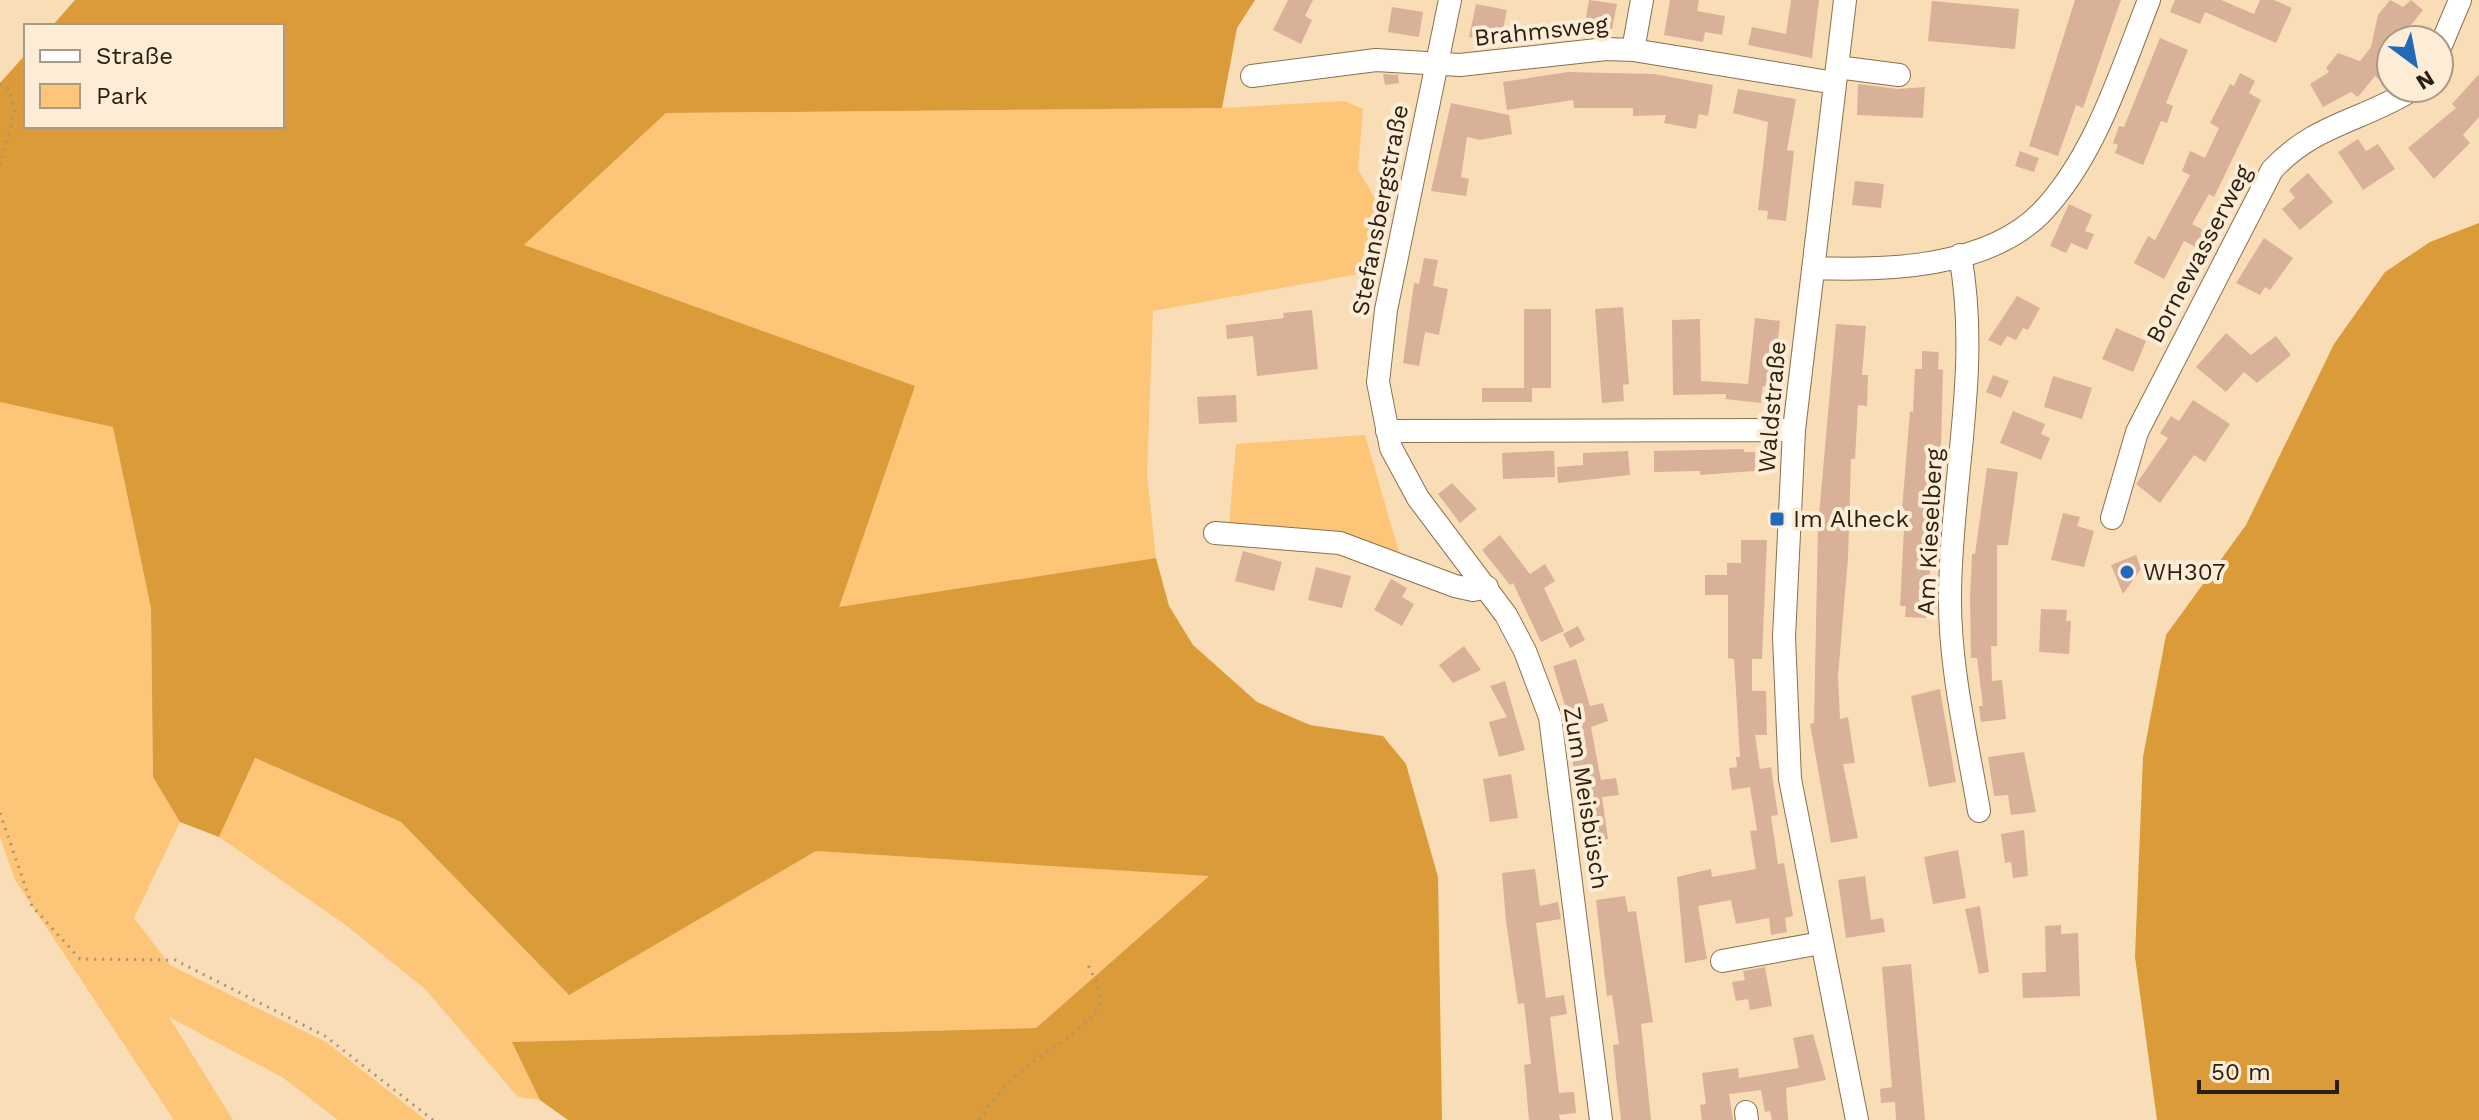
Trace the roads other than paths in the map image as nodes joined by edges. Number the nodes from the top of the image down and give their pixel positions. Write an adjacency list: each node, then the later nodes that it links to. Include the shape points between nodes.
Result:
1 (1450, 0): 8 (street, Stefansbergstraße)
2 (1642, 0): 7 (street)
3 (1845, 0): 9 (street, Waldstraße)
4 (2149, 0): 13 (street, via 2118,79 2068,177 2021,230)
5 (2460, 0): 6 (street)
6 (2450, 24)
7 (1633, 50): 8 (street, Brahmsweg); 9 (street, Brahmsweg)
8 (1437, 64): 11 (street, Brahmsweg, via 1376,60); 16 (street, Stefansbergstraße, via 1379,356)
9 (1836, 75): 10 (street); 14 (street, Waldstraße)
10 (1899, 75)
11 (1252, 76)
12 (2386, 104): 17 (street, Bornewasserweg, via 2310,136 2272,170 2137,432)
13 (1960, 255): 14 (street, via 1904,265); 20 (street, Am Kieselberg, via 1968,360 1950,610)
14 (1813, 268): 15 (street, Waldstraße)
15 (1794, 430): 16 (street); 21 (street, Waldstraße, via 1785,723 1790,779)
16 (1387, 431): 19 (street, Zum Meisbüsch, via 1418,498)
17 (2112, 518)
18 (1215, 533): 19 (street, via 1340,543 1455,586)
19 (1487, 587): 23 (street, Zum Meisbüsch, via 1525,651 1550,717)
20 (1979, 811)
21 (1821, 943): 22 (street); 24 (street, Waldstraße)
22 (1722, 958)
23 (1601, 1120)
24 (1857, 1120)

